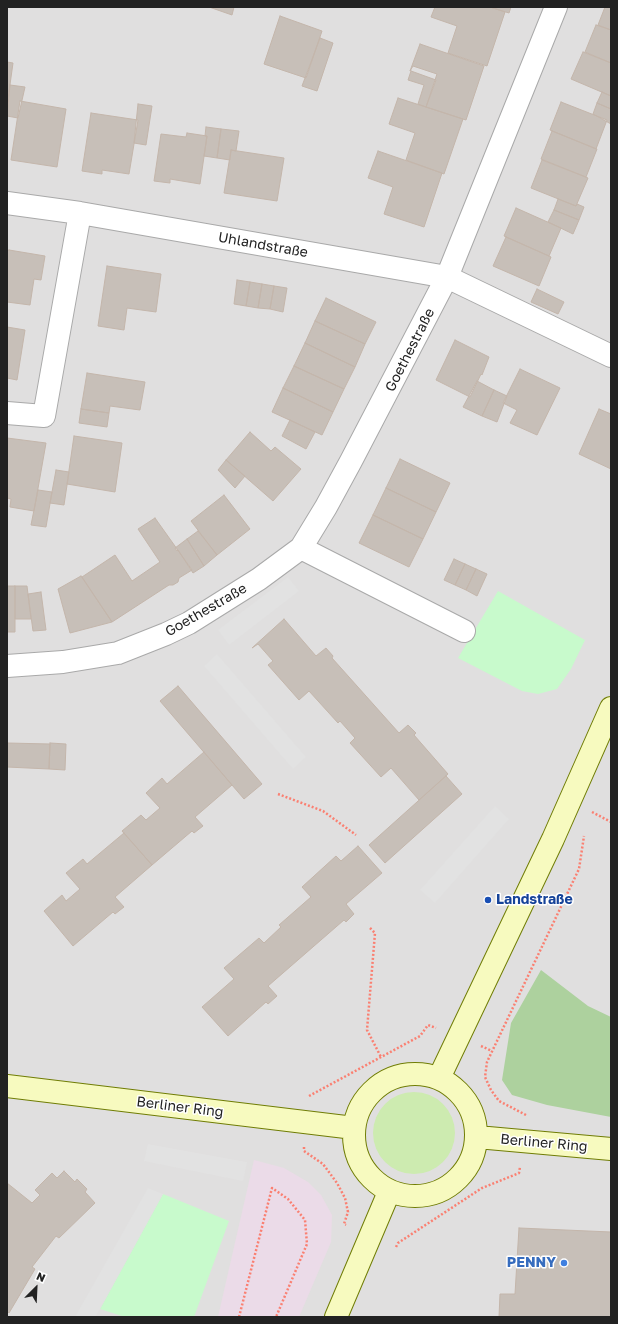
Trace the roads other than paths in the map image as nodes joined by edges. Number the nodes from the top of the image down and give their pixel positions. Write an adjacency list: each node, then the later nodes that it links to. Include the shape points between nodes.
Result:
1 (556, 7): 4 (street, Goethestraße)
2 (7, 203): 3 (street, Uhlandstraße)
3 (80, 213): 4 (street, Uhlandstraße); 6 (street, via 44,416)
4 (447, 276): 5 (street); 7 (street, Goethestraße, via 351,461)
5 (611, 356)
6 (7, 413)
7 (301, 548): 8 (street); 9 (street, Goethestraße, via 259,579 189,623 166,634 118,653 63,662)
8 (464, 631)
9 (7, 666)
10 (611, 708): 11 (main road, via 553,839)
11 (439, 1078): 13 (main road, via 420,1074 401,1075 384,1082 369,1094 359,1110); 14 (main road, via 455,1088 467,1102 475,1119)
12 (7, 1086): 13 (main road, Berliner Ring)
13 (354, 1128): 16 (main road, via 354,1148 361,1166 373,1181)
14 (477, 1137): 15 (main road, Berliner Ring); 16 (main road, via 473,1157 463,1175 448,1188 429,1196 409,1197)
15 (611, 1149)
16 (389, 1192): 17 (main road)
17 (336, 1317)

